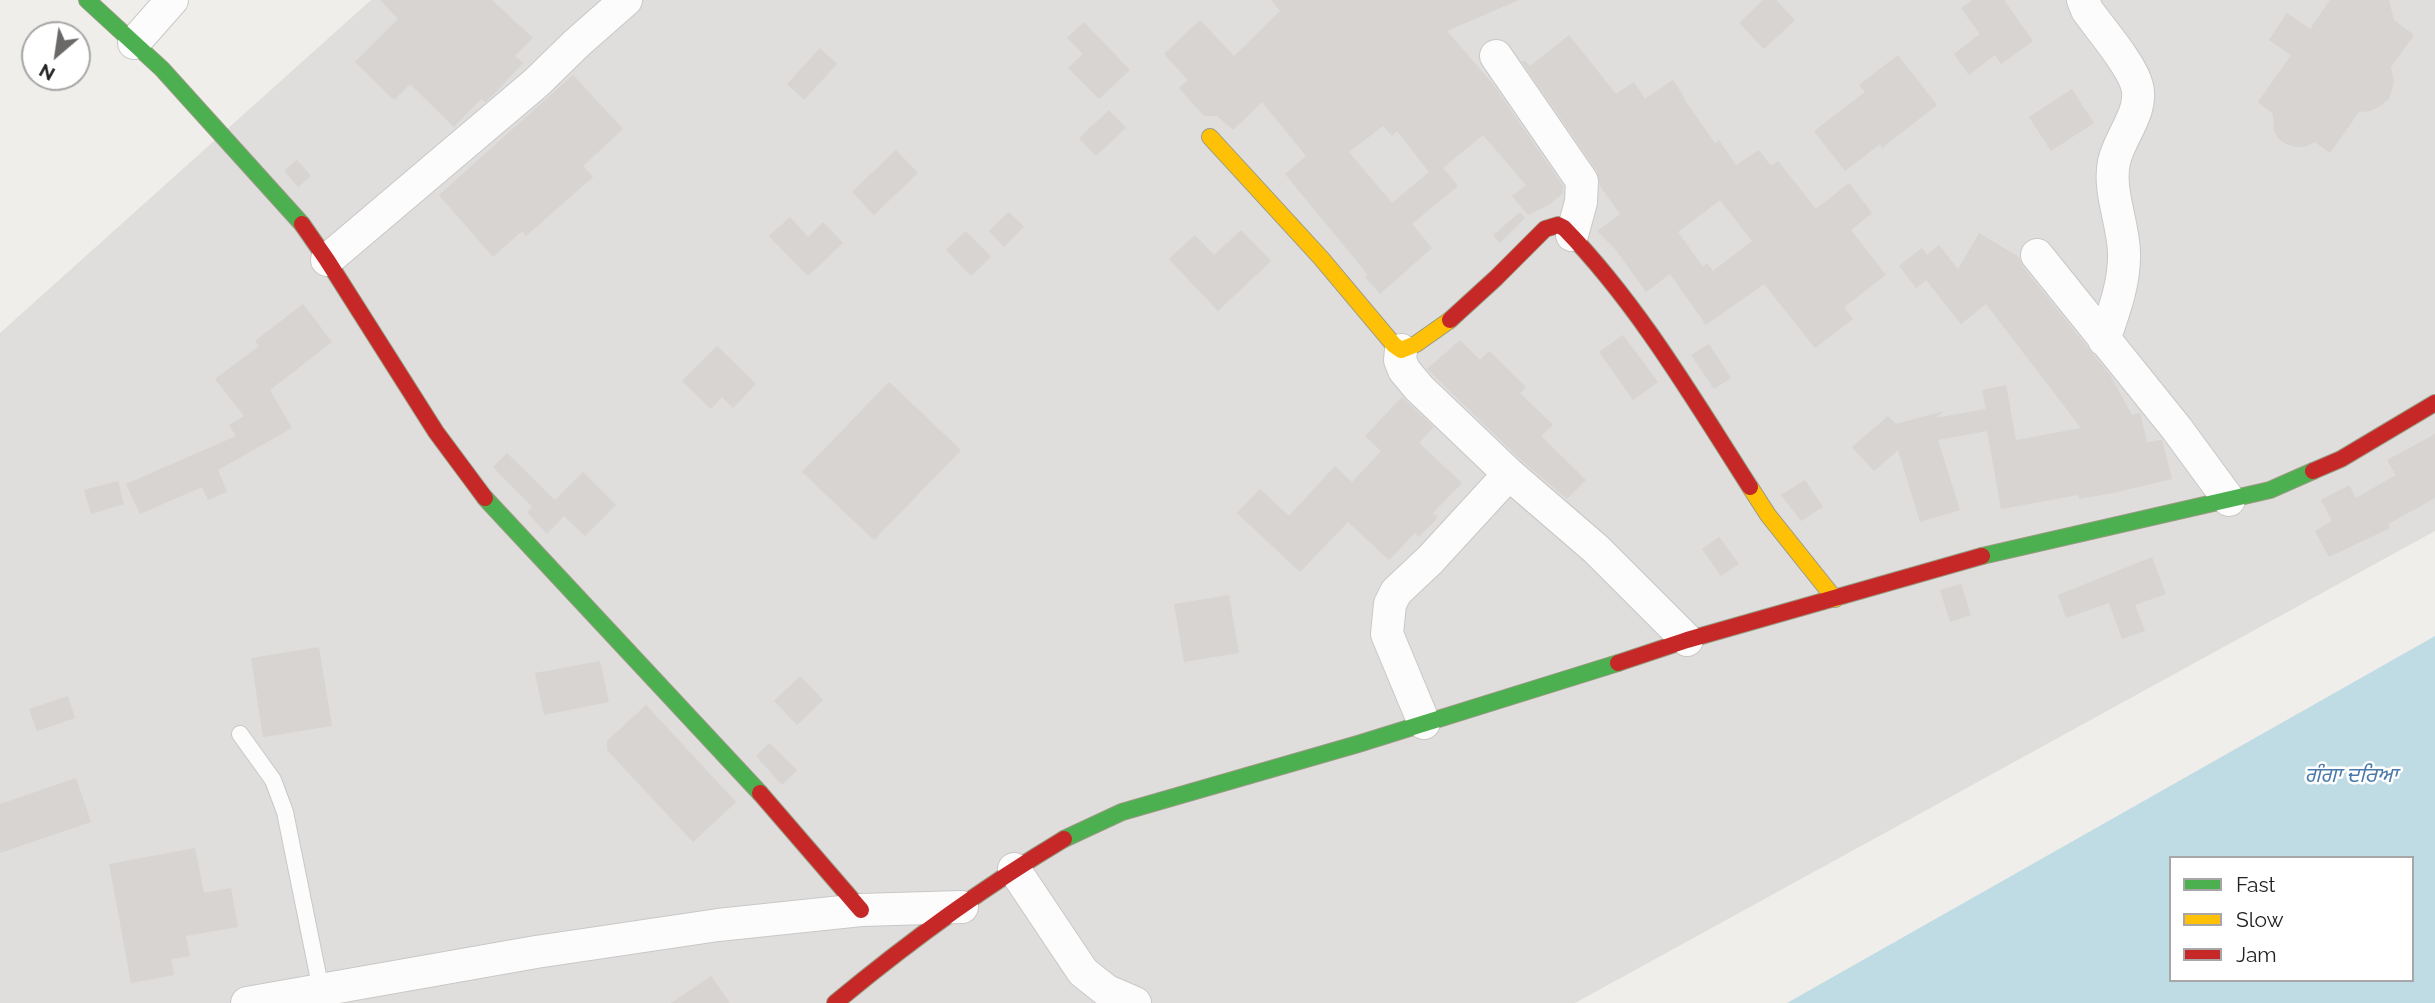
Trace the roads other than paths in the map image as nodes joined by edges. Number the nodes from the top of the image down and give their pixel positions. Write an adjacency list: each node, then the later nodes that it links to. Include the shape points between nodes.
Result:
1 (87, 0): 5 (street)
2 (172, 0): 5 (street)
3 (626, 0): 10 (street, via 536,83)
4 (2083, 0): 11 (street, via 2138,88 2135,111 2113,163 2124,251 2122,281)
5 (134, 43): 10 (street, via 245,160)
6 (1496, 56): 8 (street, via 1582,181)
7 (1210, 136): 12 (street)
8 (1572, 235): 12 (street, via 1558,225 1545,229 1458,312 1423,341); 16 (street, via 1598,263 1677,372 1768,515)
9 (2038, 255): 11 (street)
10 (327, 260): 22 (street, via 436,432 491,506 762,795)
11 (2104, 340): 15 (street)
12 (1401, 350): 14 (street, via 1400,360 1419,388)
13 (2435, 403): 15 (street, via 2341,459 2270,491)
14 (1509, 474): 17 (street, via 1596,550); 18 (street, via 1396,592 1390,604 1387,634)
15 (2229, 500): 16 (street, via 1949,564)
16 (1835, 598): 17 (street)
17 (1687, 640): 18 (street)
18 (1424, 723): 20 (street, via 1122,812 1076,832)
19 (240, 734): 23 (lane, via 273,780 285,812)
20 (1014, 869): 21 (street); 26 (street, via 1083,972 1107,991)
21 (962, 907): 22 (street); 25 (street)
22 (861, 910): 23 (street, via 588,944)
23 (321, 990): 24 (street)
24 (247, 1003)
25 (835, 1003)
26 (1135, 1003)

